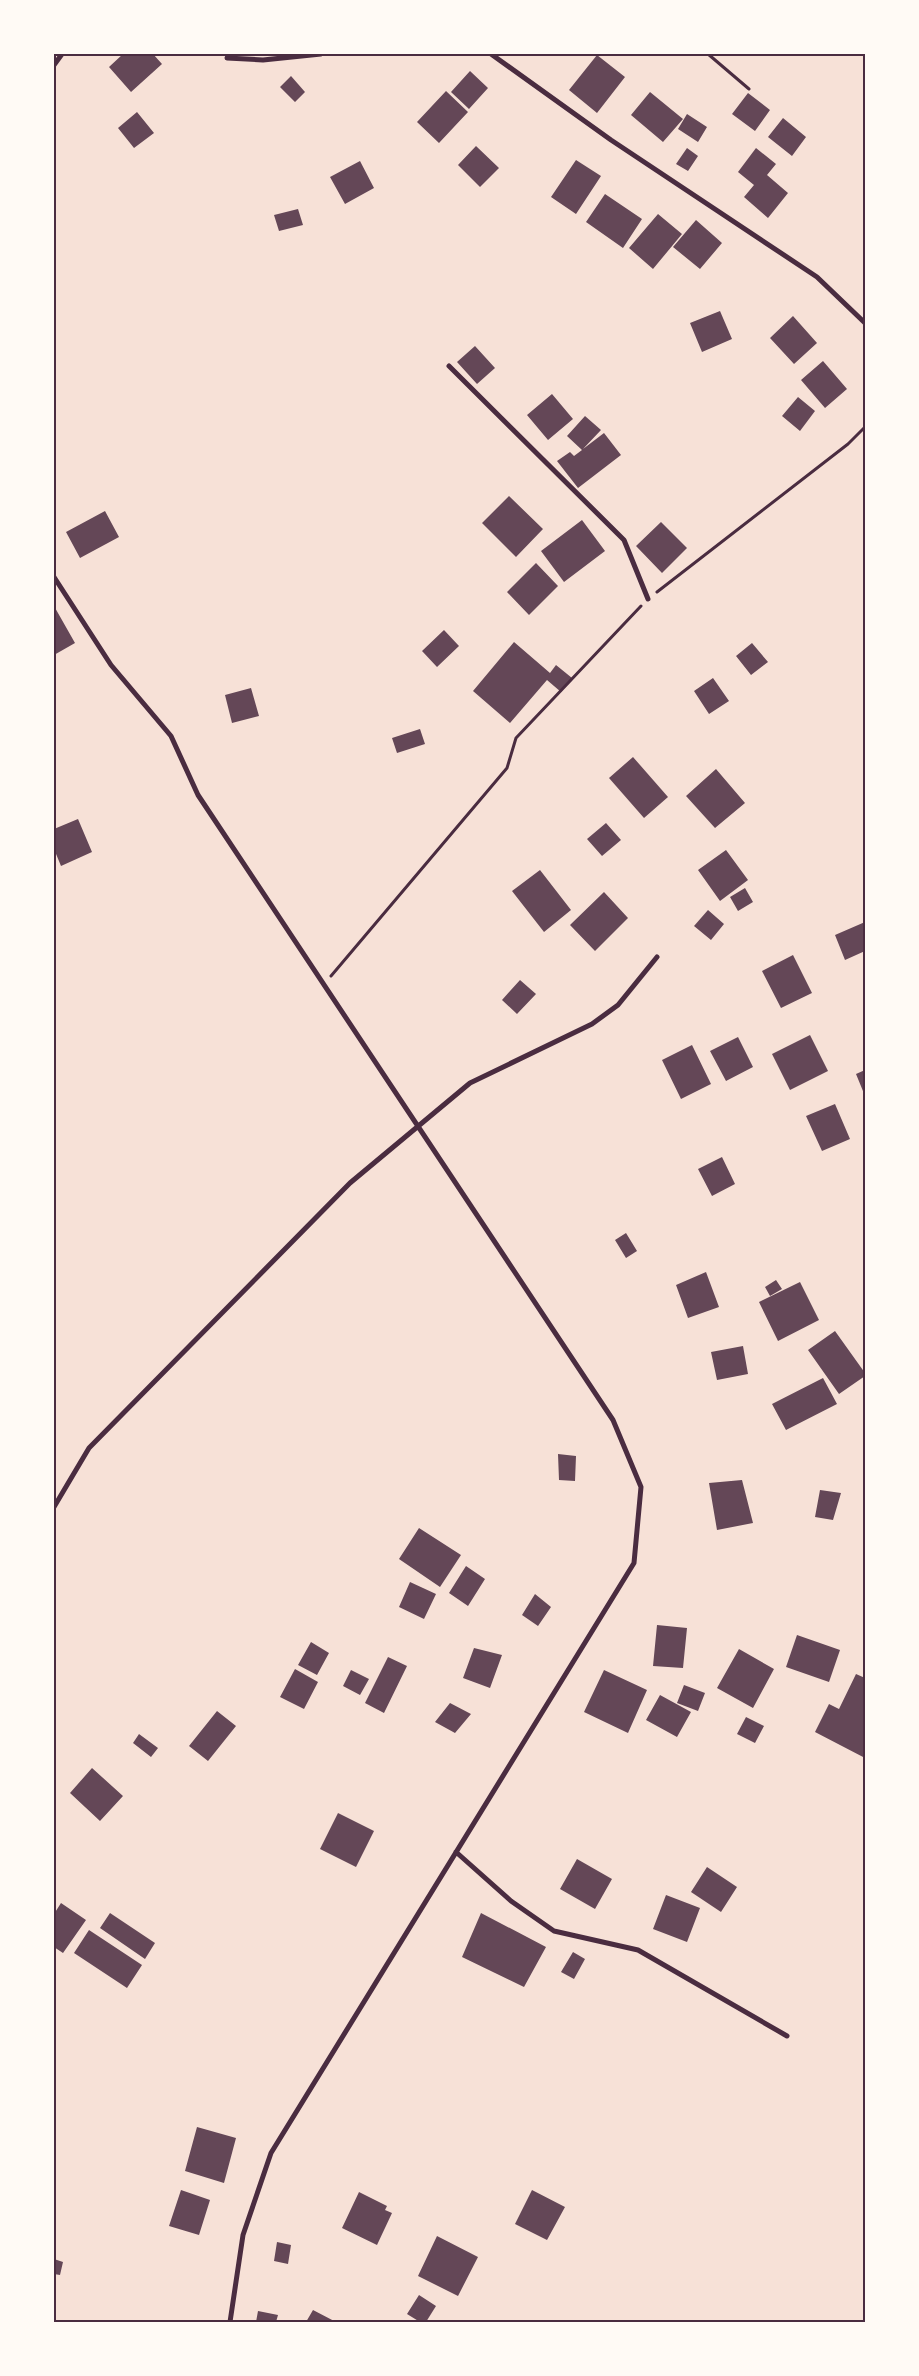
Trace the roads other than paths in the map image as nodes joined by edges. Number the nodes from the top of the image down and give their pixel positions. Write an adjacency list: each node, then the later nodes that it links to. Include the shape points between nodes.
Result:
1 (62, 54): 5 (street)
2 (321, 54): 4 (street, via 263,60)
3 (491, 54): 6 (street, via 611,140 816,277)
4 (227, 58)
5 (54, 65)
6 (865, 323)
7 (449, 366): 9 (street, via 624,540)
8 (54, 577): 11 (street, via 111,665 171,736 198,795)
9 (648, 599)
10 (657, 957): 11 (street, via 618,1005 592,1024 470,1083)
11 (420, 1127): 12 (street, via 350,1183 89,1448); 13 (street, via 613,1420 641,1487 634,1563)
12 (54, 1507)
13 (456, 1852): 14 (street, via 511,1901 554,1931 638,1950); 15 (street, via 271,2153 243,2235)
14 (787, 2036)
15 (230, 2322)

